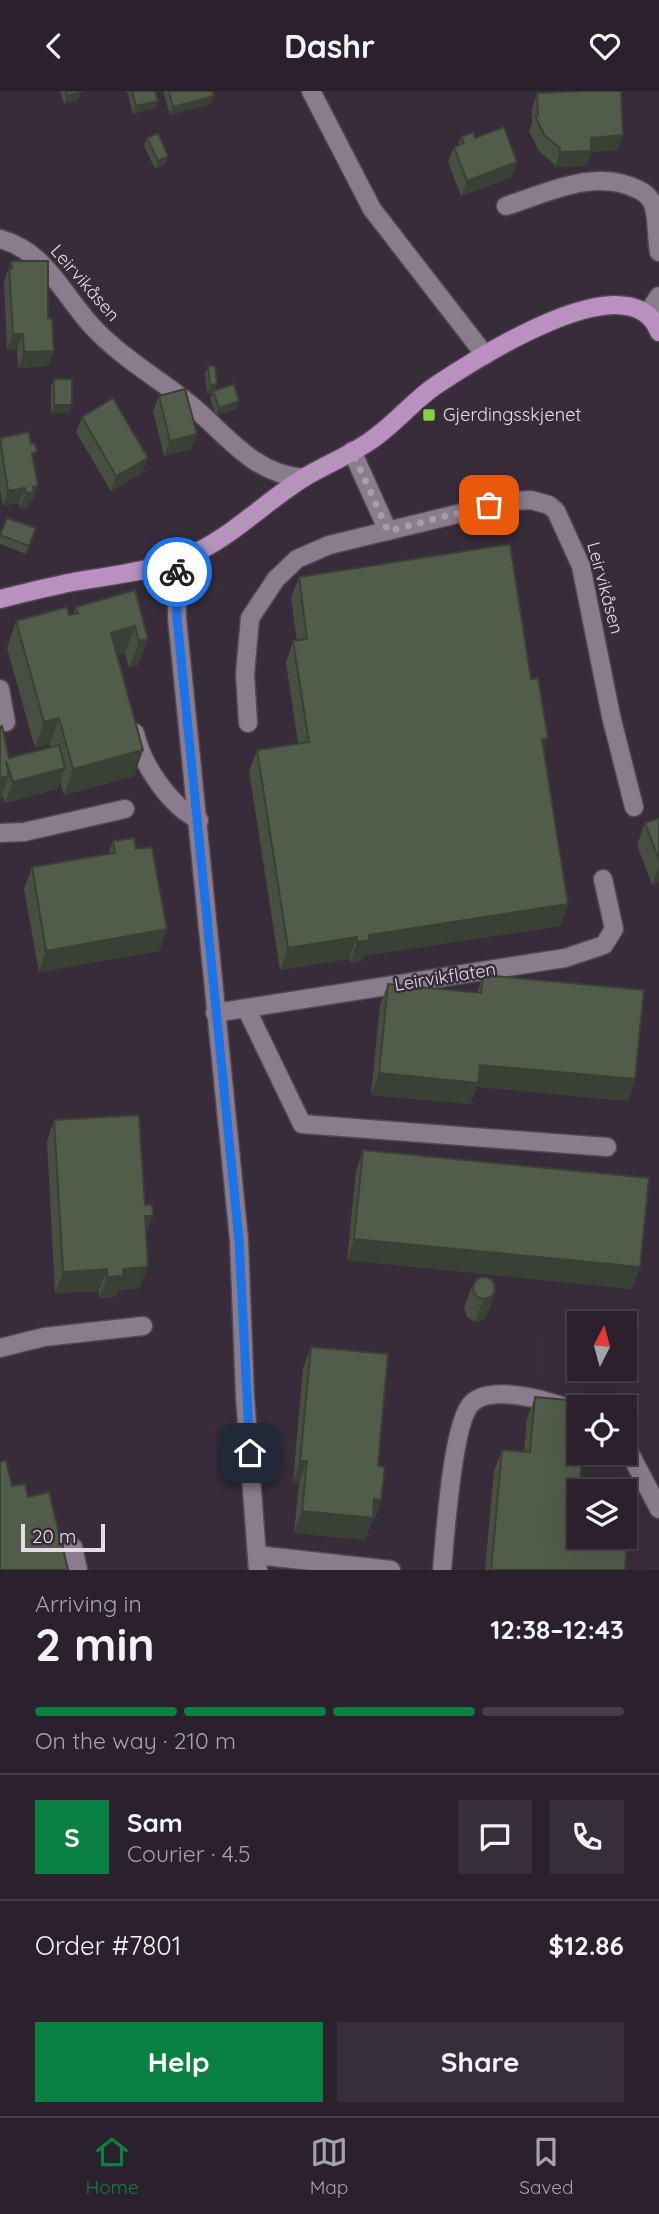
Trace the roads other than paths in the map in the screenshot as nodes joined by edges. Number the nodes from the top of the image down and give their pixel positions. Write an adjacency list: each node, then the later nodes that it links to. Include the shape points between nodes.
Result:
1 (311, 91): 8 (street, via 372,209)
2 (506, 206): 4 (street, via 578,183 608,180 626,184 645,193 652,203)
3 (0, 239): 10 (street, Leirvikåsen, via 33,254 91,325 140,370 191,405 233,447 275,473)
4 (659, 252)
5 (659, 296): 6 (street)
6 (648, 314): 7 (main road); 8 (main road, via 631,305 588,308)
7 (659, 332)
8 (485, 355): 9 (main road, via 434,387 371,441)
9 (352, 451): 10 (main road); 11 (street)
10 (304, 478): 12 (main road, via 278,499)
11 (388, 531): 17 (street, Leirvikåsen, via 329,545 296,559 276,579 250,618 245,674); 18 (street, Leirvikåsen, via 511,501 531,501 556,510 581,566)
12 (177, 560): 13 (main road, via 127,576 73,582); 20 (street, via 177,618)
13 (0, 599)
14 (0, 689): 16 (street)
15 (130, 709): 20 (street, via 138,748 176,802)
16 (6, 722)
17 (248, 723)
18 (634, 807)
19 (125, 809): 21 (street, via 24,832)
20 (199, 820): 24 (street)
21 (0, 833)
22 (603, 879): 23 (street, Leirvikflaten, via 614,929 604,945 565,958)
23 (246, 1008): 24 (street, Leirvikflaten); 25 (street, via 302,1124)
24 (215, 1013): 32 (street, via 239,1240)
25 (607, 1147)
26 (143, 1326): 27 (street, via 44,1337)
27 (0, 1348)
28 (567, 1407): 35 (street, via 513,1395 474,1400 467,1408 447,1513)
29 (636, 1465): 30 (street)
30 (659, 1509)
31 (73, 1547): 33 (street)
32 (258, 1562): 34 (street)
33 (78, 1570)
34 (391, 1570)
35 (442, 1570)

